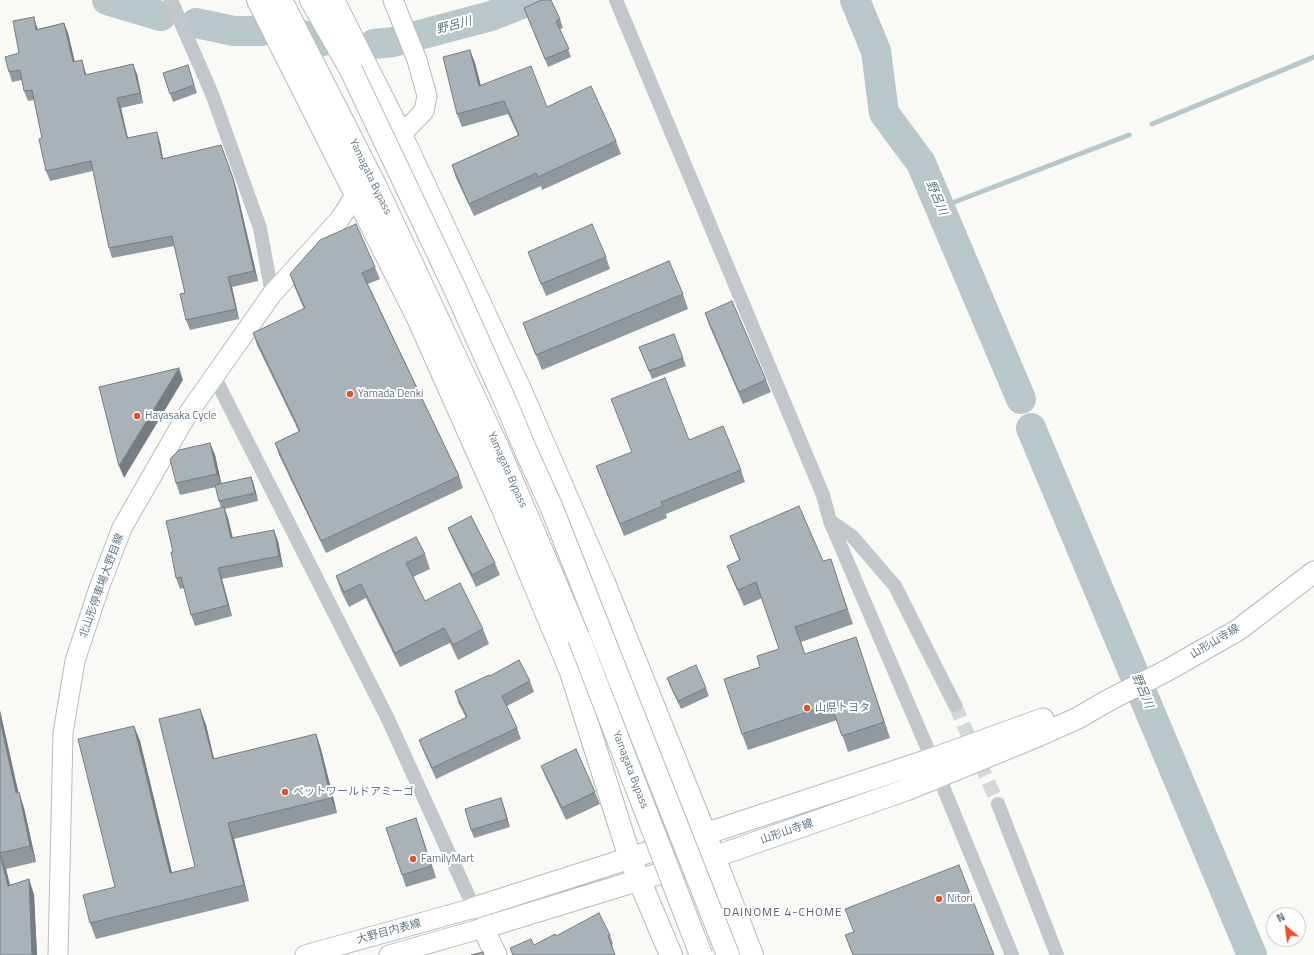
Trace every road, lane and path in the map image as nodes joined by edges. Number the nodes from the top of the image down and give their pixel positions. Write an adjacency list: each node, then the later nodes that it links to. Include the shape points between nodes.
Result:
1 (171, 0): 10 (street, via 212,94 260,228)
2 (258, 0): 9 (highway)
3 (281, 0): 28 (highway, Yamagata Bypass, bridge, via 377,189 498,448 579,638)
4 (311, 0): 29 (highway, bridge, via 351,70 405,181 551,506)
5 (333, 0): 8 (highway)
6 (393, 0): 8 (main road, via 417,60 427,96 424,111)
7 (616, 0): 12 (street, via 823,495)
8 (400, 135): 17 (highway, via 518,385 604,582)
9 (356, 194): 10 (main road, 北山形停車場大野目線, via 340,220); 19 (highway, via 421,325 504,509 568,665)
10 (272, 294): 11 (main road, 北山形停車場大野目線)
11 (214, 376): 21 (street, via 387,717); 23 (main road, 北山形停車場大野目線, via 185,418 122,528 99,588 76,661 63,733)
12 (830, 521): 14 (street, via 852,536 895,586); 15 (street)
13 (1314, 572): 15 (main road, 山形山寺線, via 1238,630 1078,718 1040,735)
14 (954, 705)
15 (935, 768): 17 (main road, 山形山寺線); 18 (main road, 山形山寺線); 31 (street)
16 (998, 804): 32 (street)
17 (705, 834): 18 (highway); 19 (main road, 山形山寺線)
18 (714, 857): 20 (main road, 山形山寺線); 30 (highway)
19 (630, 858): 20 (highway); 21 (main road, 山形山寺線)
20 (639, 880): 22 (main road, 山形山寺線); 27 (highway)
21 (474, 908): 24 (main road, 大野目内表線)
22 (483, 928): 25 (main road, 大野目内表線); 26 (main road)
23 (58, 955)
24 (305, 955)
25 (389, 955)
26 (496, 955)
27 (670, 955)
28 (701, 955)
29 (728, 955)
30 (752, 955)
31 (1012, 955)
32 (1057, 955)

